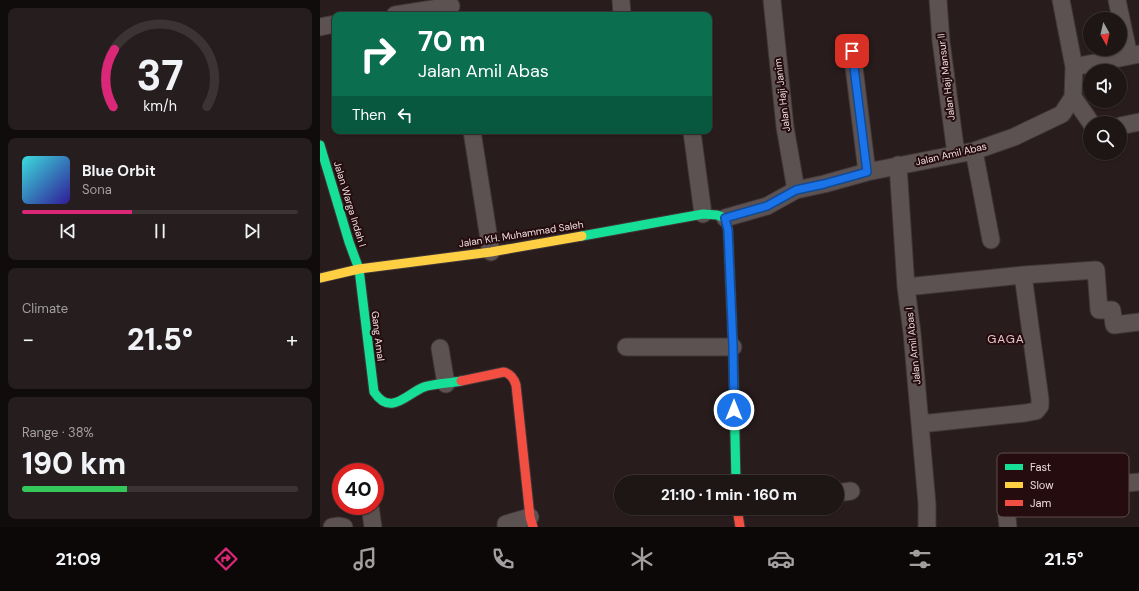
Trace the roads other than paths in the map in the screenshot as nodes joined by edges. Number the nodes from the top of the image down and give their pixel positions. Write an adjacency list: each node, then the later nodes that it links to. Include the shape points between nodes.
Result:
1 (621, 0): 8 (street)
2 (772, 0): 25 (street, Jalan Haji Janim, via 784,119)
3 (938, 0): 22 (street, Jalan Haji Mansur II)
4 (1061, 0): 13 (street)
5 (1117, 0): 12 (street)
6 (452, 7): 7 (street)
7 (416, 12)
8 (622, 12)
9 (332, 25): 10 (street)
10 (320, 27)
11 (852, 51): 24 (street)
12 (1134, 55): 13 (street)
13 (1074, 67): 14 (street)
14 (1073, 97): 15 (street); 21 (street, Jalan Amil Abas, via 1062,114 1014,136)
15 (1086, 116)
16 (1139, 122): 17 (street)
17 (1127, 125)
18 (472, 134): 29 (street)
19 (692, 134): 26 (street)
20 (320, 145): 30 (street, Jalan Warga Indah I)
21 (974, 150): 22 (street, Jalan Amil Abas); 28 (street)
22 (956, 154): 23 (street, Jalan Amil Abas)
23 (898, 165): 24 (street, Jalan Amil Abas); 33 (street, Jalan Amil Abas I)
24 (867, 172): 25 (street, Jalan Amil Abas)
25 (796, 190): 27 (street, Jalan Amil Abas, via 767,206)
26 (703, 214): 27 (street, Jalan KH. Muhammad Saleh, via 717,214); 29 (street, Jalan KH. Muhammad Saleh)
27 (725, 218): 36 (street, via 728,230)
28 (990, 240)
29 (491, 252): 30 (street, Jalan KH. Muhammad Saleh)
30 (359, 269): 32 (street, Jalan KH. Muhammad Saleh); 38 (street, Gang Amal, via 374,392 378,398 390,403 402,401 424,387)
31 (1023, 275): 33 (street); 34 (street, via 1096,270 1099,310 1112,310 1114,325); 39 (street, via 1040,406 1036,411 1025,414)
32 (320, 278)
33 (906, 288): 39 (street, Jalan Amil Abas I)
34 (1139, 322)
35 (626, 347): 36 (street)
36 (733, 347): 40 (street)
37 (440, 348): 38 (street)
38 (446, 384): 46 (street, via 504,372 514,378)
39 (920, 424): 52 (street, Jalan Amil Abas I)
40 (736, 475)
41 (1139, 482): 42 (street)
42 (1129, 483)
43 (371, 515): 49 (street)
44 (738, 515): 51 (street)
45 (1007, 517): 53 (street)
46 (531, 522): 50 (street, via 506,524)
47 (332, 527): 48 (street)
48 (344, 527)
49 (373, 527)
50 (506, 527)
51 (740, 527)
52 (927, 527)
53 (1008, 527)

